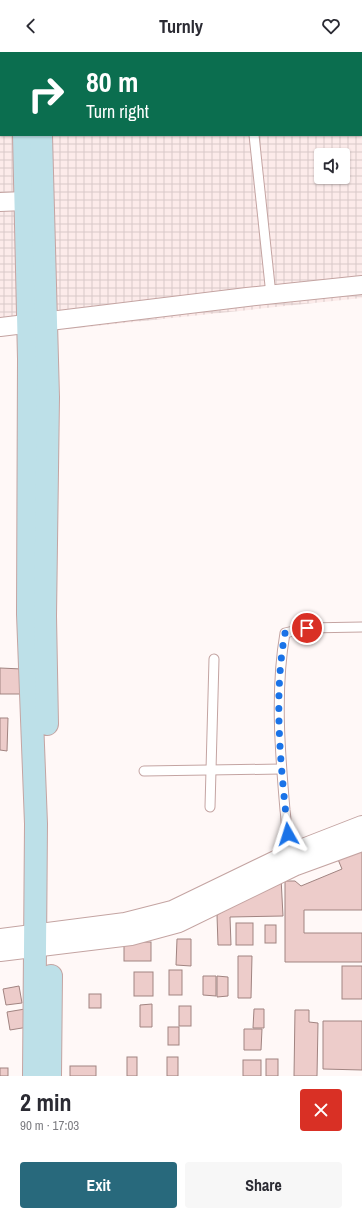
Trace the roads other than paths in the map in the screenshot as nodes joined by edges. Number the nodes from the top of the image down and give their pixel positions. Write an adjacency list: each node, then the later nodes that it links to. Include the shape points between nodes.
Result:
1 (24, 136): 4 (street)
2 (41, 136): 8 (street)
3 (254, 136): 7 (lane)
4 (25, 201): 5 (street); 8 (street)
5 (0, 202)
6 (362, 285): 7 (street)
7 (271, 295): 8 (street)
8 (37, 322): 9 (street); 20 (street, via 28,614 36,824)
9 (0, 327)
10 (362, 627): 12 (lane, via 307,628 285,633 280,663)
11 (214, 659): 13 (lane)
12 (281, 769): 13 (lane); 18 (lane)
13 (210, 770): 14 (lane); 15 (lane)
14 (144, 771)
15 (210, 807)
16 (362, 825): 18 (street)
17 (362, 842): 18 (street)
18 (293, 859): 20 (street, via 172,910)
19 (0, 938): 20 (street)
20 (44, 939): 21 (street); 22 (street); 23 (street)
21 (0, 952)
22 (34, 1076)
23 (50, 1076)

